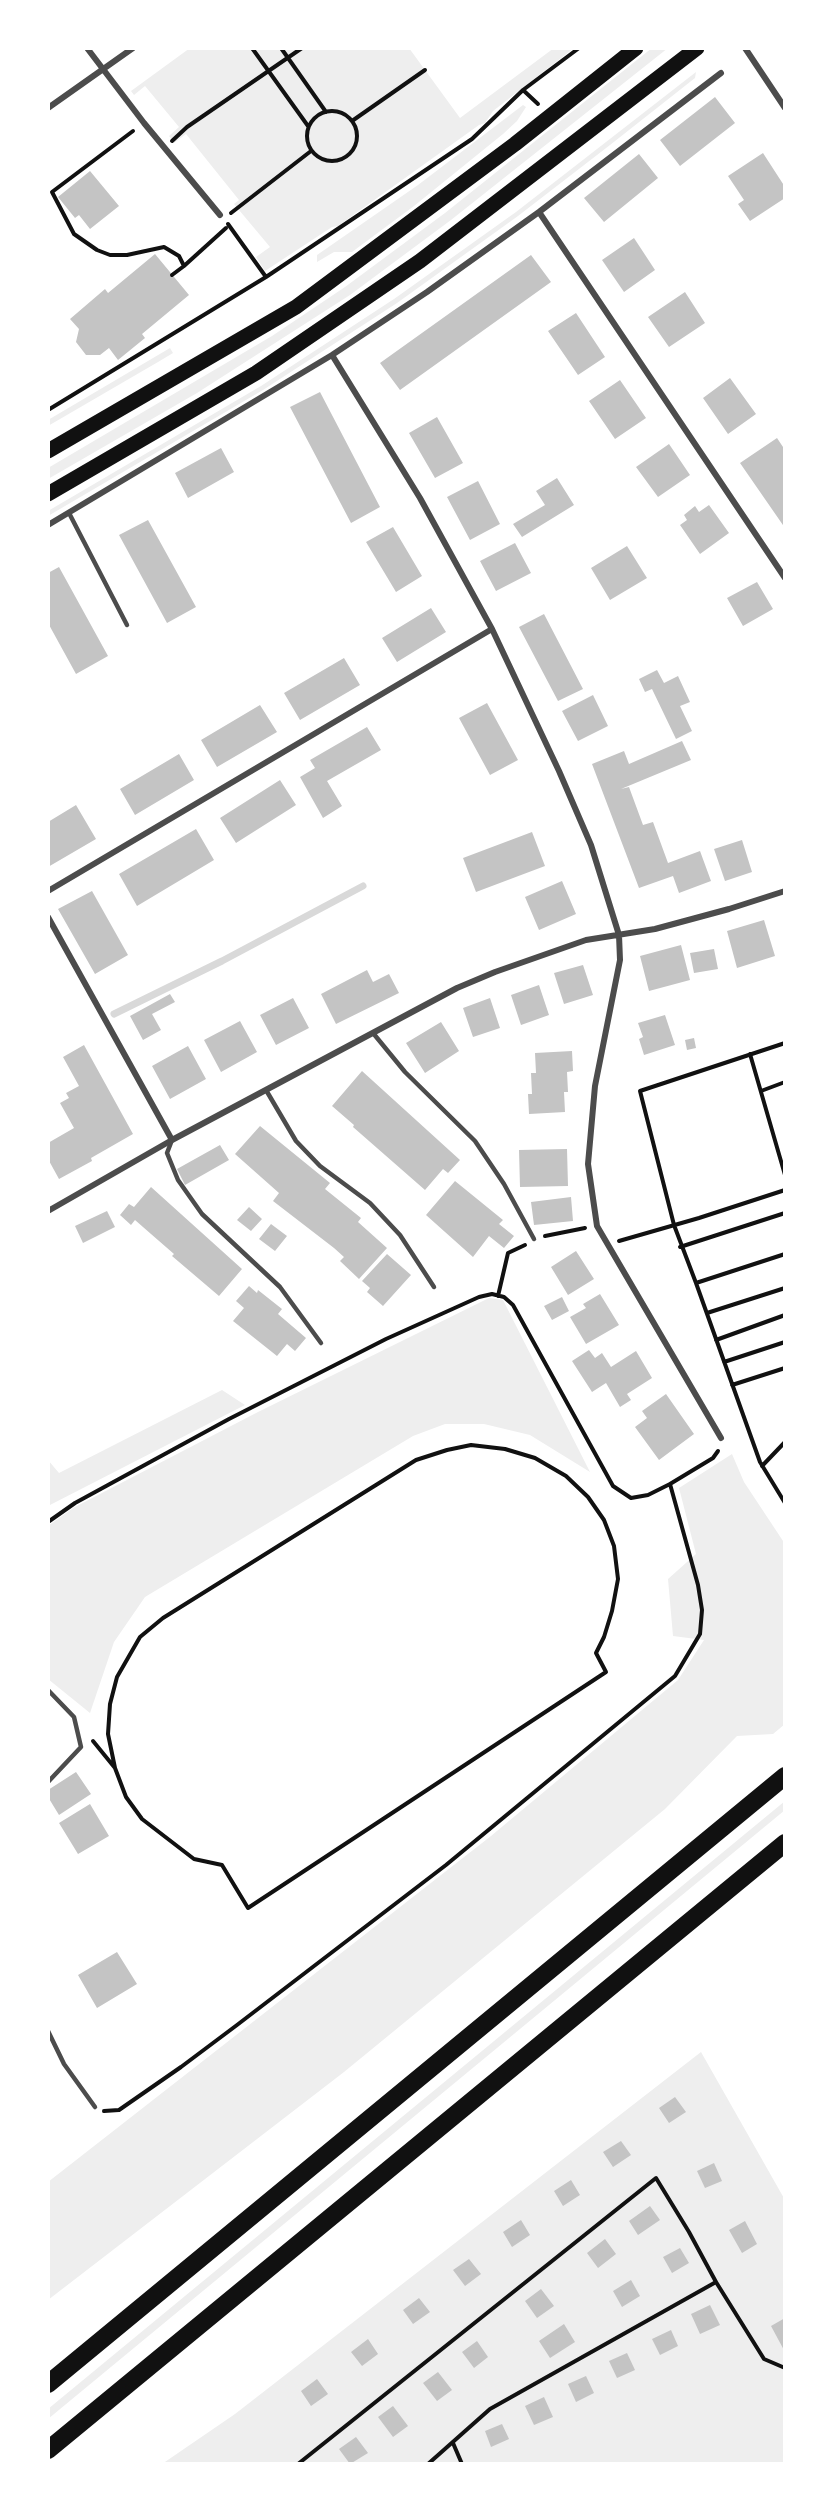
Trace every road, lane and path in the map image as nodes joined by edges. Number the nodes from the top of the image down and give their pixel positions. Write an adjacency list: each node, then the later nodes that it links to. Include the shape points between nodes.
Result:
1 (87, 48): 11 (street)
2 (133, 48): 11 (street)
3 (252, 48): 13 (path)
4 (281, 48): 10 (path)
5 (302, 48): 10 (path)
6 (579, 48): 15 (path)
7 (636, 48): 33 (main road, via 305,301)
8 (697, 48): 34 (main road, via 420,261 256,373)
9 (745, 48): 18 (street)
10 (288, 58): 13 (path); 19 (path)
11 (103, 68): 17 (street); 21 (street)
12 (425, 69): 20 (path)
13 (268, 72): 22 (path); 23 (path, via 187,127)
14 (721, 73): 25 (street)
15 (523, 90): 16 (path); 30 (path, via 472,139)
16 (531, 98)
17 (48, 108)
18 (785, 108)
19 (326, 112): 20 (path, via 341,113); 22 (path)
20 (352, 121): 24 (path, via 356,141 346,158 324,161)
21 (144, 123): 23 (street); 28 (path, via 52,192 74,234 97,250 127,255 164,247 179,256)
22 (308, 126): 24 (path, via 306,139)
23 (165, 147): 26 (street)
24 (311, 151): 27 (path, via 224,219)
25 (539, 212): 31 (street); 37 (street)
26 (220, 215)
27 (229, 225): 28 (path); 30 (path)
28 (184, 266): 29 (path)
29 (172, 274)
30 (266, 277): 32 (path)
31 (332, 355): 35 (street); 39 (street, via 420,498)
32 (48, 410)
33 (48, 451)
34 (48, 494)
35 (69, 513): 36 (street); 38 (lane)
36 (48, 525)
37 (785, 578)
38 (127, 625)
39 (492, 629): 40 (street); 43 (street, via 591,845)
40 (48, 891)
41 (785, 891): 43 (street, via 655,929)
42 (48, 917): 50 (street)
43 (619, 935): 44 (street, via 586,940 495,972); 58 (street, via 620,960 595,1086 588,1164 597,1226)
44 (373, 1033): 48 (street); 57 (lane, via 405,1072 475,1141)
45 (785, 1042): 46 (path)
46 (750, 1054): 49 (path); 55 (path, via 640,1091)
47 (785, 1082): 49 (path)
48 (266, 1090): 50 (street); 63 (lane, via 296,1141 320,1166 370,1203 400,1235)
49 (760, 1091): 51 (path)
50 (172, 1140): 53 (street); 70 (lane, via 166,1153 178,1180 202,1214 280,1287)
51 (785, 1175)
52 (785, 1190): 55 (path)
53 (48, 1211)
54 (785, 1213): 59 (path)
55 (674, 1225): 58 (path); 59 (path)
56 (582, 1229): 57 (path)
57 (537, 1238)
58 (606, 1245): 74 (street)
59 (680, 1247): 62 (path)
60 (508, 1253): 65 (path)
61 (785, 1254): 62 (path)
62 (696, 1283): 66 (path)
63 (434, 1287)
64 (785, 1288): 66 (path)
65 (498, 1296): 77 (path, via 513,1305 614,1486 631,1498); 79 (path, via 480,1297 376,1345 229,1419 75,1503)
66 (707, 1313): 68 (path)
67 (785, 1315): 68 (path)
68 (716, 1340): 71 (path)
69 (785, 1342): 71 (path)
70 (321, 1343)
71 (724, 1362): 73 (path)
72 (785, 1368): 73 (path)
73 (732, 1385): 76 (path)
74 (721, 1438): 77 (path, via 721,1448 713,1458)
75 (785, 1442): 76 (path)
76 (762, 1466): 78 (path)
77 (670, 1484): 86 (path, via 702,1610 700,1634 675,1676 446,1865 181,2067 119,2110)
78 (785, 1503)
79 (48, 1522)
80 (48, 1689): 83 (lane, via 74,1717 81,1748)
81 (115, 1768): 81 (path, via 108,1734 110,1704 117,1677 140,1637 163,1618 416,1460 471,1445 535,1458 566,1476 604,1520 614,1546 618,1579 612,1611 596,1653 606,1672 249,1908 222,1865 194,1859 142,1819 126,1797)
82 (785, 1776): 89 (highway)
83 (48, 1782)
84 (785, 1843): 91 (highway)
85 (48, 2031): 86 (lane, via 64,2064)
86 (95, 2107)
87 (716, 2282): 88 (path, via 764,2359); 90 (path, via 490,2409); 92 (path, via 656,2178)
88 (785, 2368)
89 (48, 2384)
90 (453, 2443): 93 (path); 94 (path)
91 (48, 2450)
92 (298, 2464)
93 (428, 2464)
94 (462, 2464)

